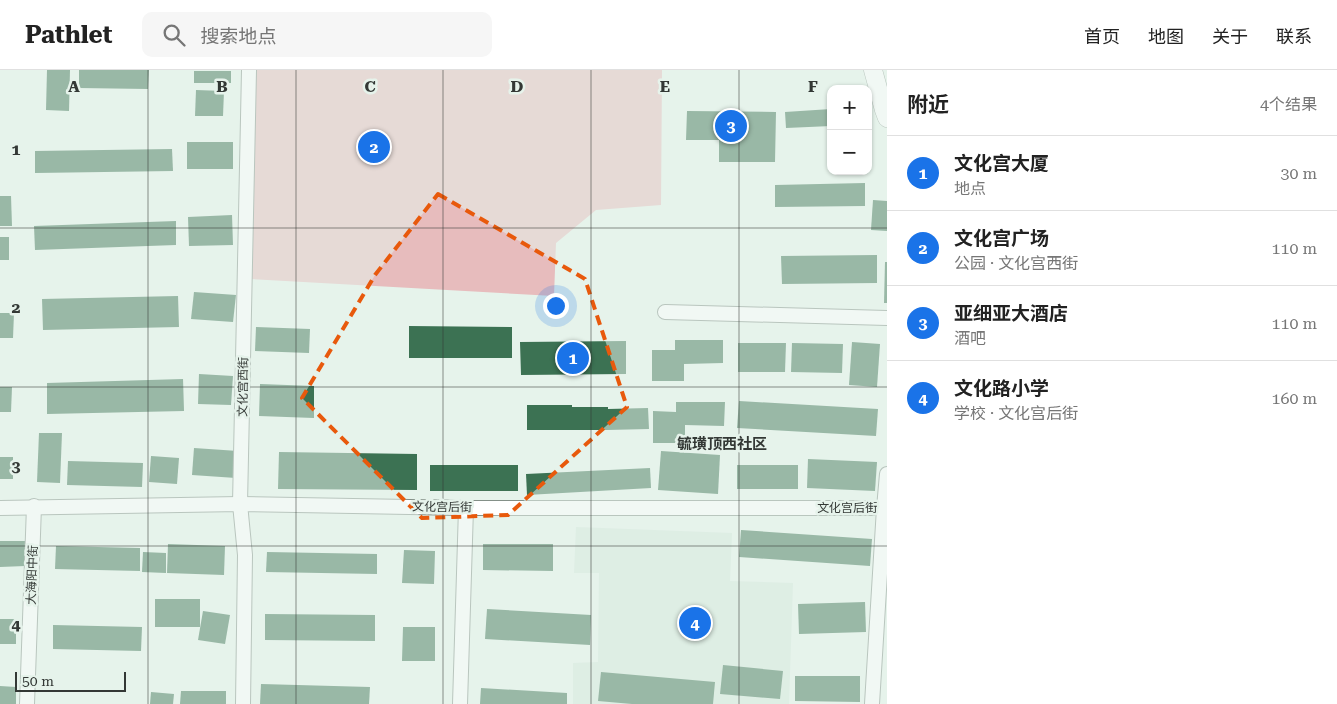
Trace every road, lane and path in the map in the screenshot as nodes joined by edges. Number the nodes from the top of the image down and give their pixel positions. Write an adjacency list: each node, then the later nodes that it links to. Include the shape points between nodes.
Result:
1 (249, 70): 7 (street, 文化宫西街)
2 (873, 70): 3 (street)
3 (887, 118)
4 (665, 312): 5 (street)
5 (887, 318)
6 (887, 474): 11 (street)
7 (240, 504): 8 (street, 文化宫后街); 10 (street, 文化宫后街); 13 (street, 文化宫西街, via 245,555)
8 (34, 506): 9 (street, 文化宫后街); 12 (street, 大海阳中街)
9 (0, 508)
10 (466, 508): 11 (street, 文化宫后街); 14 (street)
11 (884, 508): 15 (street)
12 (27, 704)
13 (243, 704)
14 (460, 704)
15 (872, 704)

